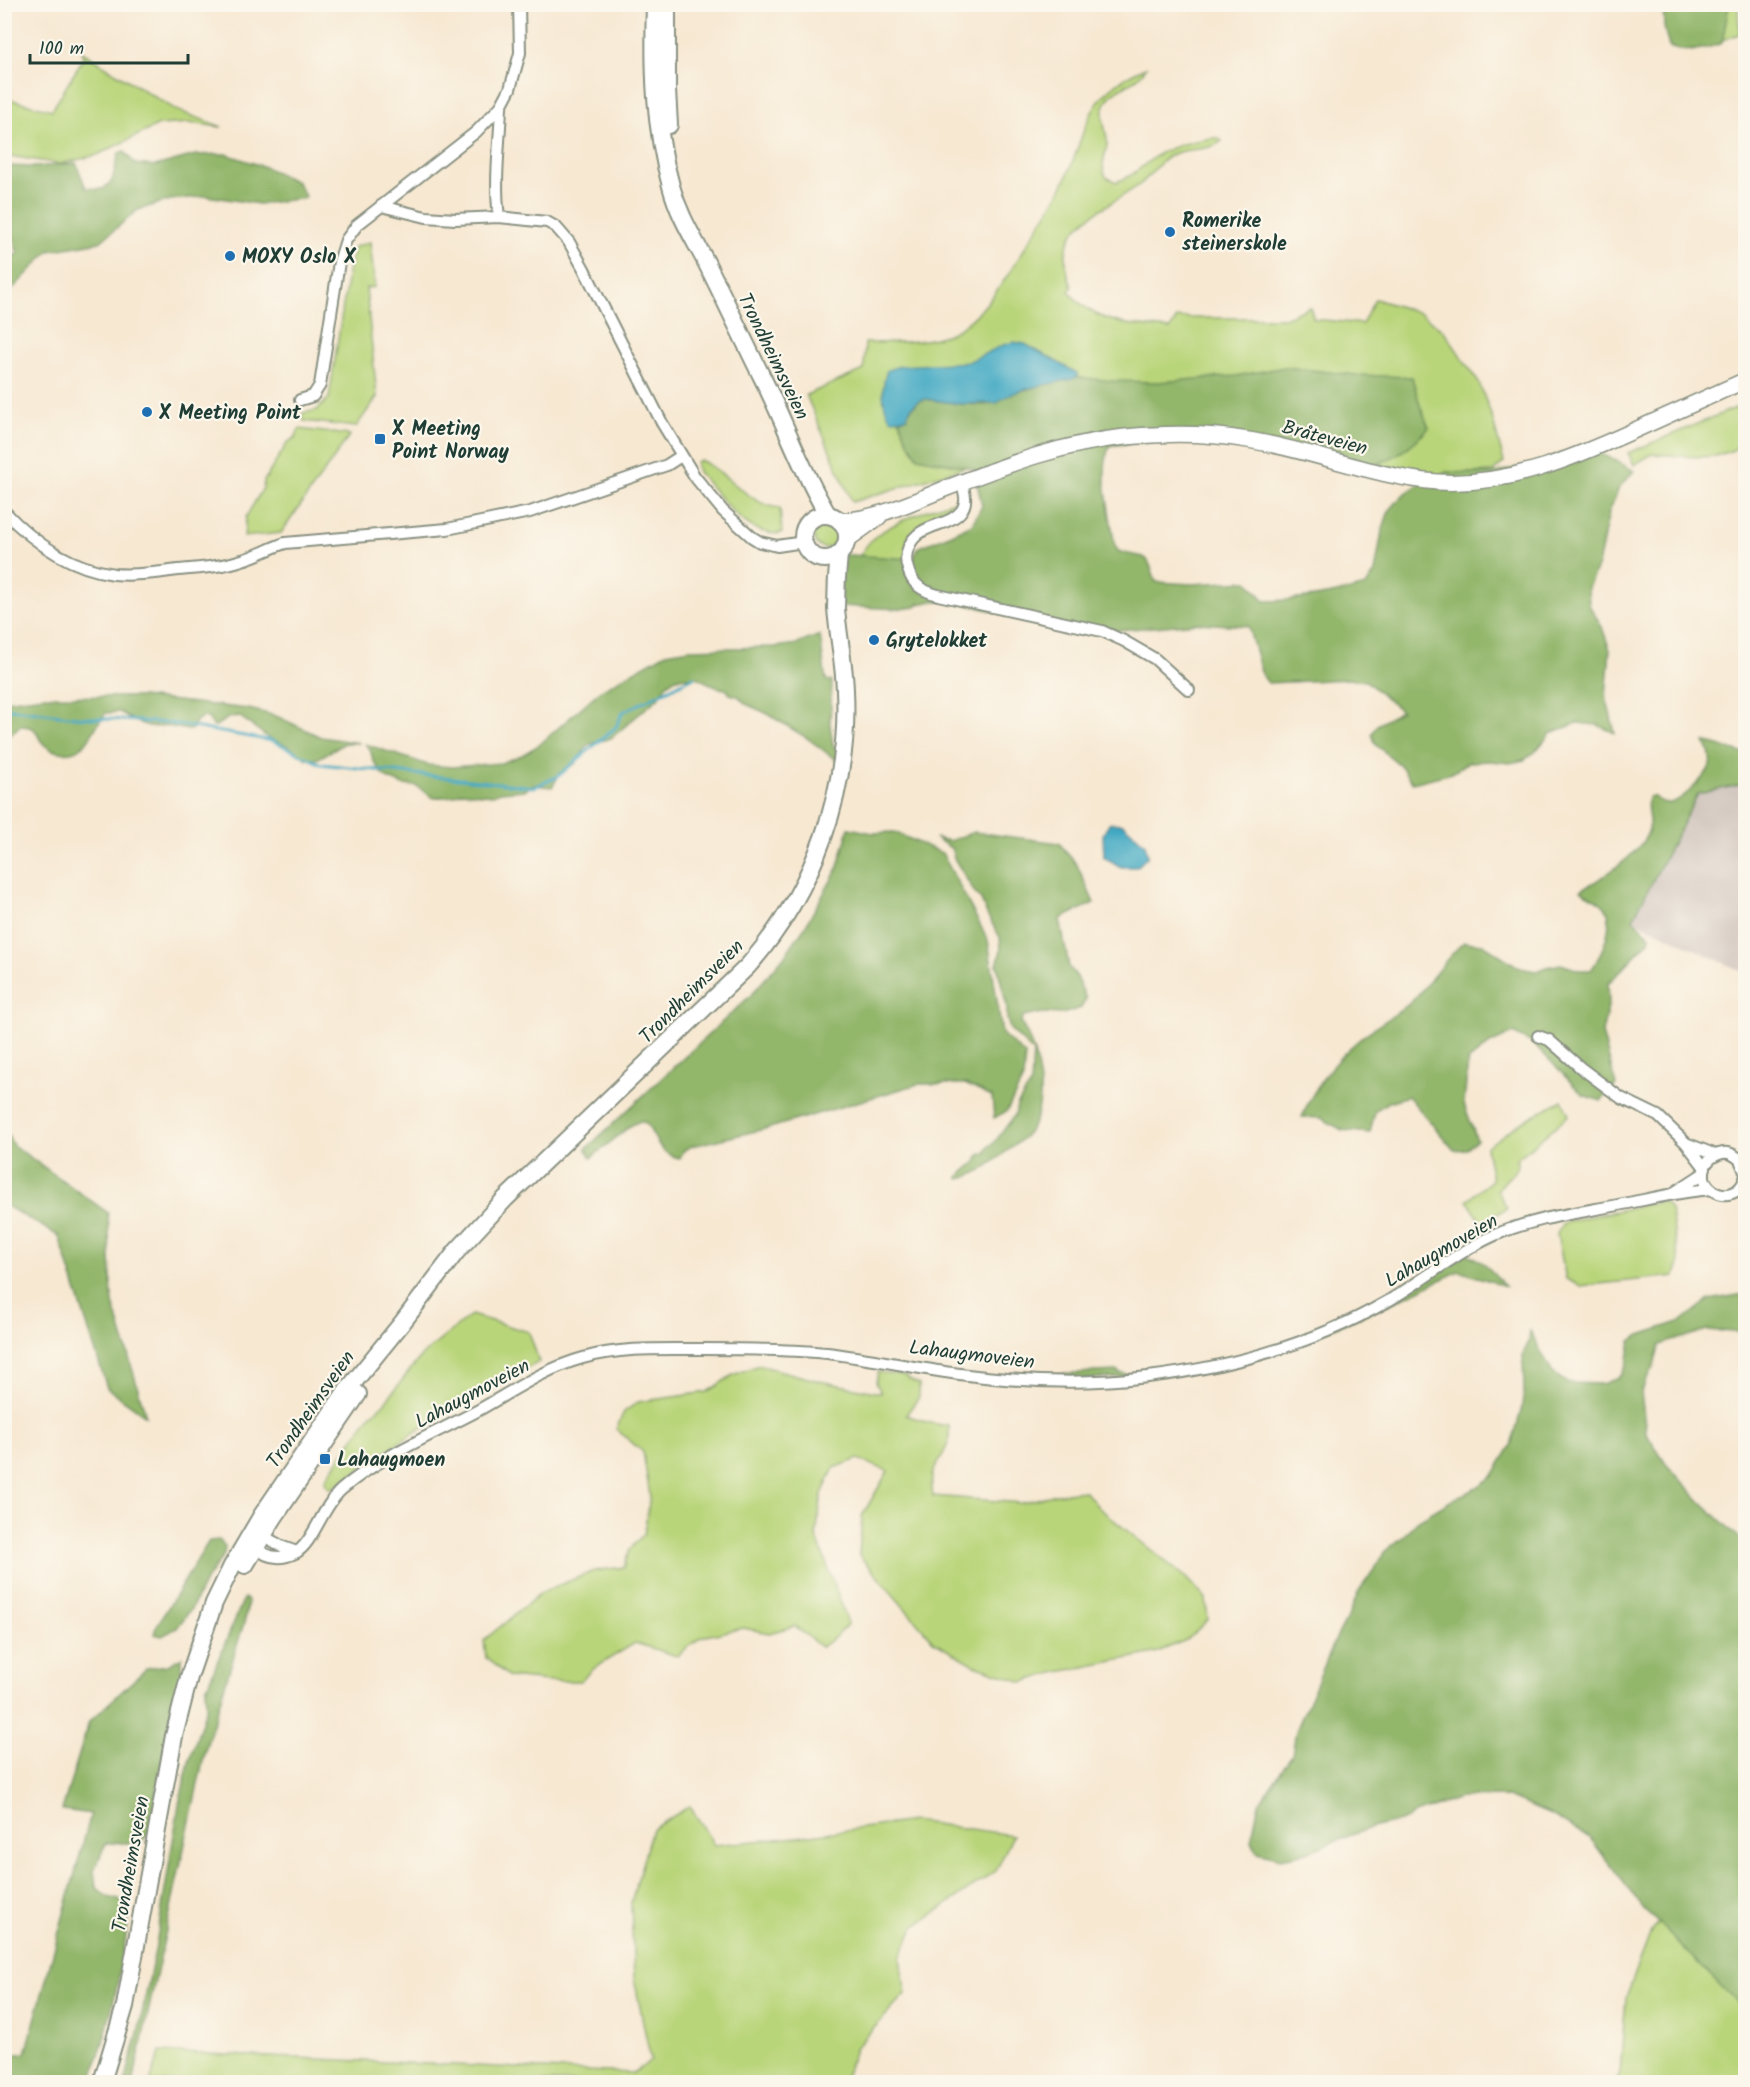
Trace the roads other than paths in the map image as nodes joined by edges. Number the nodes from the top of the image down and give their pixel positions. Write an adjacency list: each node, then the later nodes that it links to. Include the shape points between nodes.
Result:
1 (519, 4): 4 (street, via 520,53)
2 (655, 4): 7 (main road, Trondheimsveien, via 655,92 660,142 681,215)
3 (667, 4): 7 (main road, Trondheimsveien, via 671,138)
4 (501, 106): 5 (street, via 476,132); 6 (street, via 496,199)
5 (381, 206): 6 (street, via 426,217); 9 (street, via 357,225 346,240 339,262 320,385 313,396)
6 (499, 218): 10 (street, via 548,222 569,242)
7 (707, 265): 11 (main road, Trondheimsveien)
8 (1746, 380): 12 (main road, Bråteveien, via 1578,456 1497,478 1439,482 1375,472 1249,440 1177,435 1073,446)
9 (300, 400)
10 (681, 456): 13 (street, via 667,465 530,512 447,529 285,543 218,566 141,574 114,574 78,566 50,551); 17 (street, via 723,511 752,537 777,546)
11 (801, 466): 15 (main road, Trondheimsveien); 16 (main road, Trondheimsveien)
12 (962, 483): 14 (main road, Bråteveien); 21 (street, via 966,498 961,511 917,534 910,545 907,565 916,584 938,595 1102,631 1155,659)
13 (4, 511)
14 (887, 512): 15 (main road, Bråteveien); 18 (main road, Bråteveien)
15 (834, 518): 16 (main road, via 819,516); 18 (main road, via 846,530)
16 (811, 521): 17 (main road, via 805,528)
17 (804, 542): 19 (main road, via 809,552)
18 (843, 547): 19 (main road, via 832,558); 20 (main road, Trondheimsveien)
19 (819, 558): 20 (main road, Trondheimsveien)
20 (837, 609): 32 (main road, Trondheimsveien, via 846,699 842,765 826,830 791,909 738,977 488,1216 440,1272)
21 (1189, 690)
22 (1538, 1036): 23 (street, via 1549,1040 1621,1098 1658,1116)
23 (1686, 1143): 25 (street); 26 (street)
24 (1741, 1153): 25 (street); 27 (street)
25 (1716, 1155): 26 (street)
26 (1704, 1170): 28 (street); 29 (street, Lahaugmoveien)
27 (1745, 1176): 30 (street)
28 (1711, 1189): 29 (street, Lahaugmoveien); 30 (street, via 1721,1194)
29 (1674, 1192): 33 (street, Lahaugmoveien, via 1508,1230 1452,1259 1377,1307 1304,1340 1251,1357 1154,1377 1113,1381 1007,1379 827,1353 768,1349 633,1349 583,1358 542,1375 358,1477 332,1499 307,1543)
30 (1733, 1192): 31 (street)
31 (1746, 1197)
32 (256, 1539): 33 (street); 33 (street, via 276,1558); 34 (main road, Trondheimsveien, via 198,1653 184,1696 125,2006)
33 (297, 1552)
34 (102, 2082)

